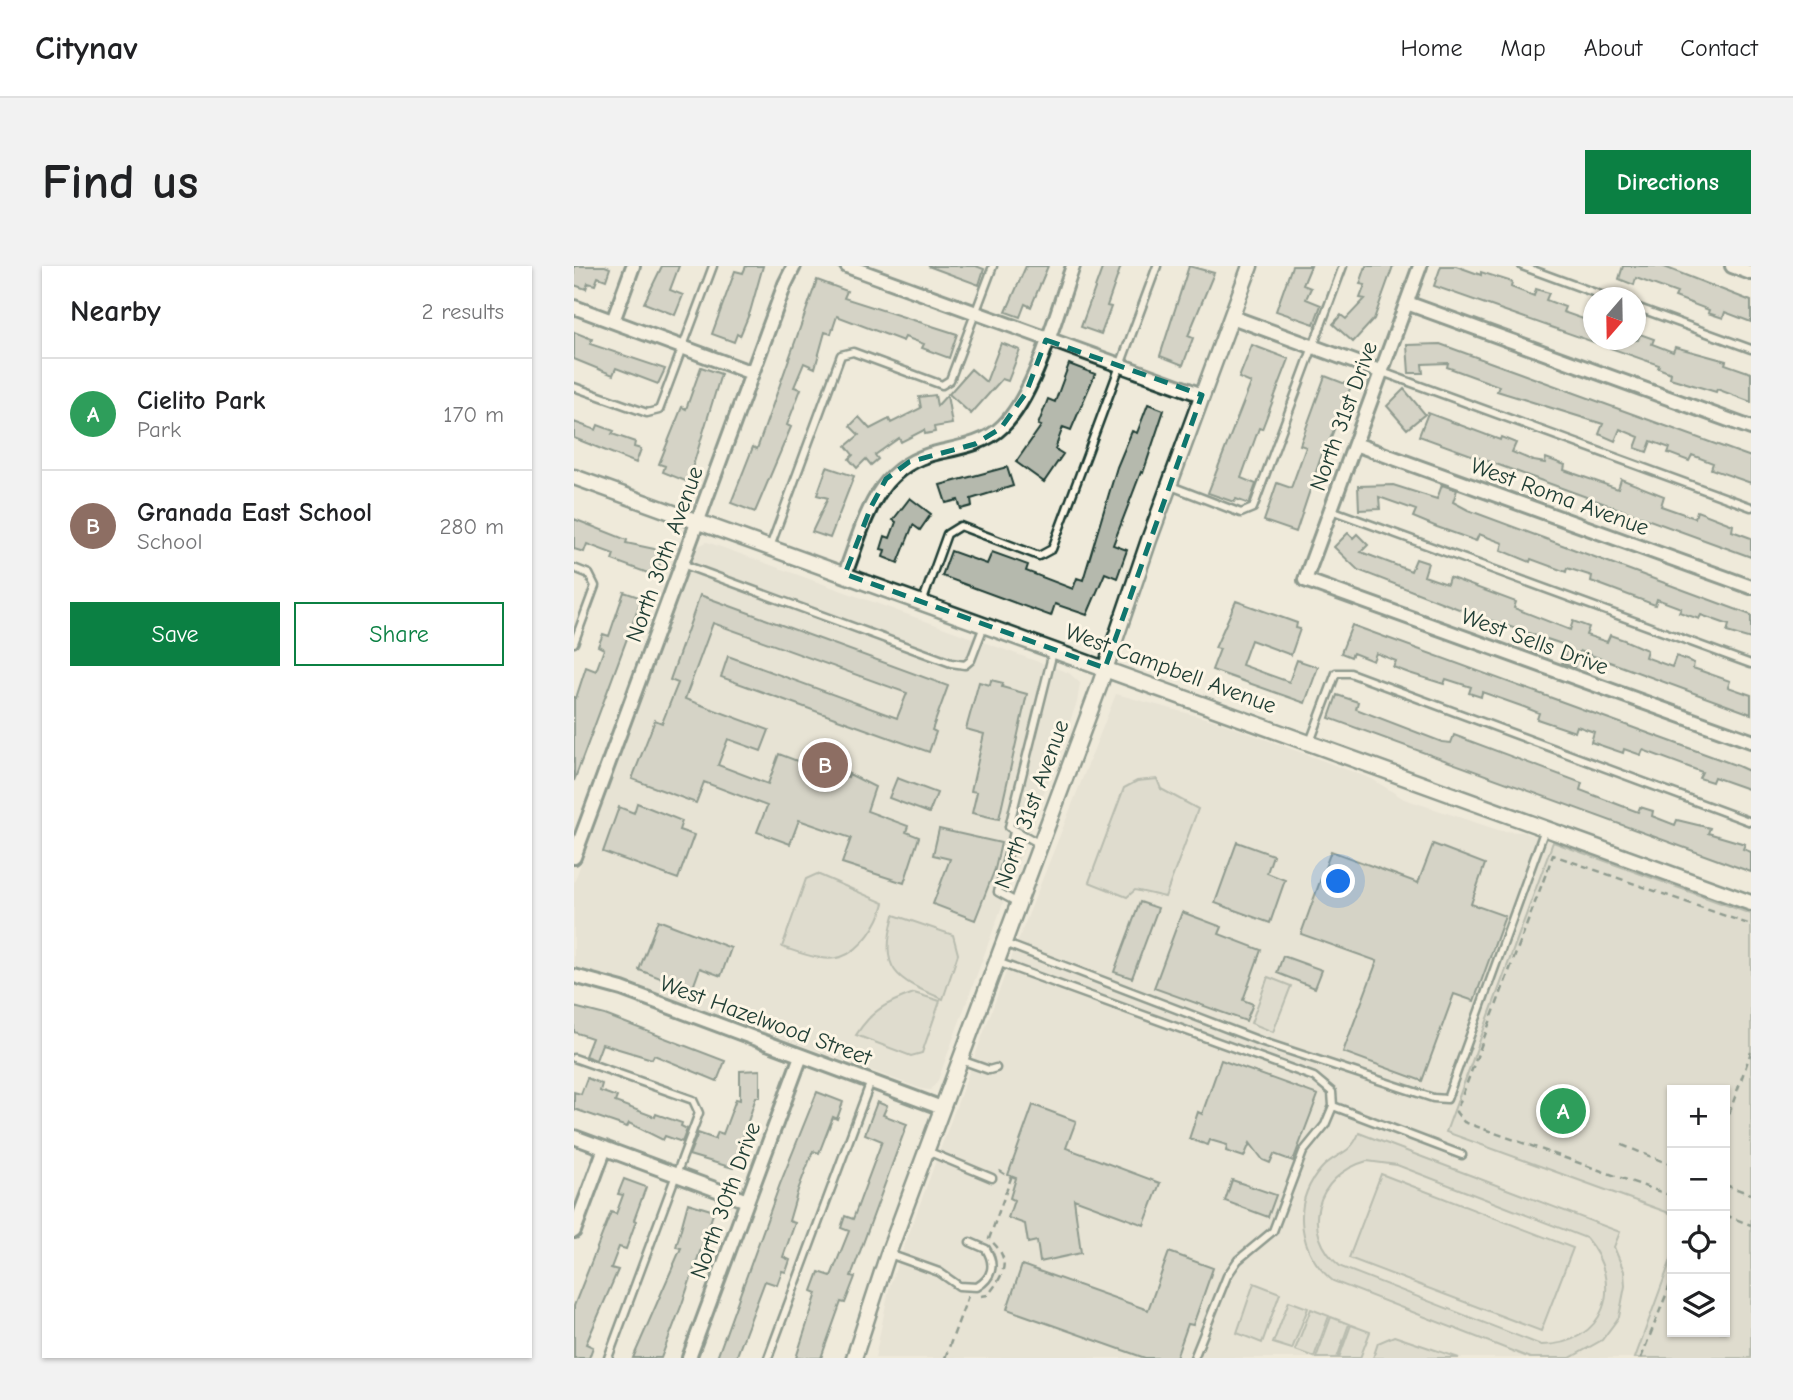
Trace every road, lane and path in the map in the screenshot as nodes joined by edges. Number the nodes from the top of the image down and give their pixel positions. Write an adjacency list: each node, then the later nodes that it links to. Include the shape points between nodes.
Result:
1 (634, 266): 20 (street)
2 (713, 266): 23 (lane)
3 (794, 266): 27 (street, North 30th Avenue)
4 (847, 266): 18 (street)
5 (993, 266): 18 (lane)
6 (1073, 266): 21 (street)
7 (1157, 266): 25 (lane)
8 (1250, 266): 19 (street, North 31st Avenue)
9 (1343, 266): 22 (lane)
10 (1420, 266): 15 (street, North 31st Drive)
11 (1522, 266): 14 (lane)
12 (1732, 266): 13 (street)
13 (1751, 273)
14 (1583, 288)
15 (1407, 303): 26 (street, North 31st Drive); 30 (street)
16 (574, 307): 20 (street)
17 (1646, 311): 24 (lane)
18 (976, 314): 21 (street); 37 (lane, via 950,380 942,385 853,352 841,355)
19 (1231, 317): 22 (street); 29 (street, North 31st Avenue)
20 (613, 321): 23 (street)
21 (1046, 340): 25 (street); 40 (street, via 1026,393 1001,428 975,444 909,462 886,479 870,507)
22 (1313, 346): 26 (street); 33 (lane, via 1254,508 1241,513)
23 (683, 347): 27 (street); 28 (lane, via 659,410 646,413)
24 (1751, 349)
25 (1121, 367): 29 (street); 43 (lane, via 1052,549 1039,556 960,526 947,534)
26 (1382, 372): 31 (street, North 31st Drive); 34 (lane)
27 (752, 373): 36 (street, North 30th Avenue)
28 (574, 387)
29 (1202, 395): 33 (street, North 31st Avenue)
30 (1751, 428)
31 (1355, 444): 35 (street, North 31st Drive); 42 (street, West Roma Avenue)
32 (574, 477): 36 (street, West Campbell Avenue)
33 (1169, 486): 48 (street, North 31st Avenue)
34 (1751, 507)
35 (1331, 510): 41 (street, North 31st Drive); 47 (lane)
36 (699, 521): 37 (street, West Campbell Avenue); 38 (street, North 30th Avenue)
37 (771, 547): 40 (street, West Campbell Avenue)
38 (682, 564): 44 (lane, via 951,663 965,665 971,660); 55 (street, North 30th Avenue)
39 (574, 568): 45 (lane, via 589,574 595,586)
40 (845, 574): 43 (street, West Campbell Avenue)
41 (1306, 580): 49 (street, West Sells Drive)
42 (1751, 587)
43 (922, 603): 44 (street, West Campbell Avenue)
44 (984, 625): 46 (street, West Campbell Avenue)
45 (574, 643)
46 (1054, 650): 48 (street, West Campbell Avenue); 53 (lane, via 1009,827)
47 (1751, 664)
48 (1105, 668): 50 (street, West Campbell Avenue); 54 (street, North 31st Avenue)
49 (1751, 741)
50 (1310, 743): 51 (lane, via 1336,673 1350,673); 52 (street, West Campbell Avenue)
51 (1751, 822)
52 (1545, 829): 56 (street, West Campbell Avenue); 59 (lane, via 1447,1099 1261,1041)
53 (1014, 832): 54 (lane); 57 (lane, via 998,892)
54 (1041, 844): 57 (street, North 31st Avenue)
55 (574, 857)
56 (1751, 903)
57 (1019, 904): 59 (street, North 31st Avenue)
58 (1751, 925): 81 (path, via 1553,855 1456,1112 1464,1122)
59 (1004, 943): 60 (street, North 31st Avenue)
60 (998, 962): 65 (street, North 31st Avenue); 68 (lane, via 1314,1077 1332,1092)
61 (574, 976): 63 (street, West Hazelwood Street, via 622,989)
62 (1751, 1052): 70 (path)
63 (800, 1056): 67 (street, West Hazelwood Street); 83 (street, North 30th Drive)
64 (574, 1058): 78 (lane, via 693,1100 699,1113)
65 (961, 1059): 66 (lane, via 989,1070); 69 (street, North 31st Avenue)
66 (996, 1068)
67 (871, 1082): 69 (street, West Hazelwood Street); 94 (lane)
68 (1333, 1106): 75 (lane); 97 (lane, via 1325,1125 1303,1152 1273,1231 1238,1260 1227,1276)
69 (942, 1108): 74 (street, North 31st Avenue)
70 (1730, 1111)
71 (574, 1137): 73 (street)
72 (1622, 1145): 76 (path)
73 (605, 1148): 78 (street); 86 (street)
74 (927, 1151): 79 (lane); 88 (street, North 31st Avenue)
75 (1462, 1154)
76 (1667, 1163)
77 (991, 1167): 91 (path, via 1011,1178 989,1239 1004,1264 1002,1276 988,1295)
78 (676, 1174): 83 (street); 92 (lane)
79 (992, 1178)
80 (1730, 1187): 82 (path)
81 (1667, 1194)
82 (1751, 1194)
83 (747, 1201): 93 (street, North 30th Drive)
84 (1730, 1217): 85 (path)
85 (1751, 1225)
86 (574, 1231)
87 (970, 1242): 88 (lane, via 979,1244 991,1257 990,1275 977,1287 959,1286 939,1272)
88 (888, 1254): 95 (street, North 31st Avenue)
89 (958, 1293): 91 (path)
90 (1667, 1293): 98 (path)
91 (968, 1296): 96 (path)
92 (608, 1358)
93 (689, 1358)
94 (768, 1358)
95 (854, 1358)
96 (945, 1358)
97 (1194, 1358)
98 (1642, 1358)

